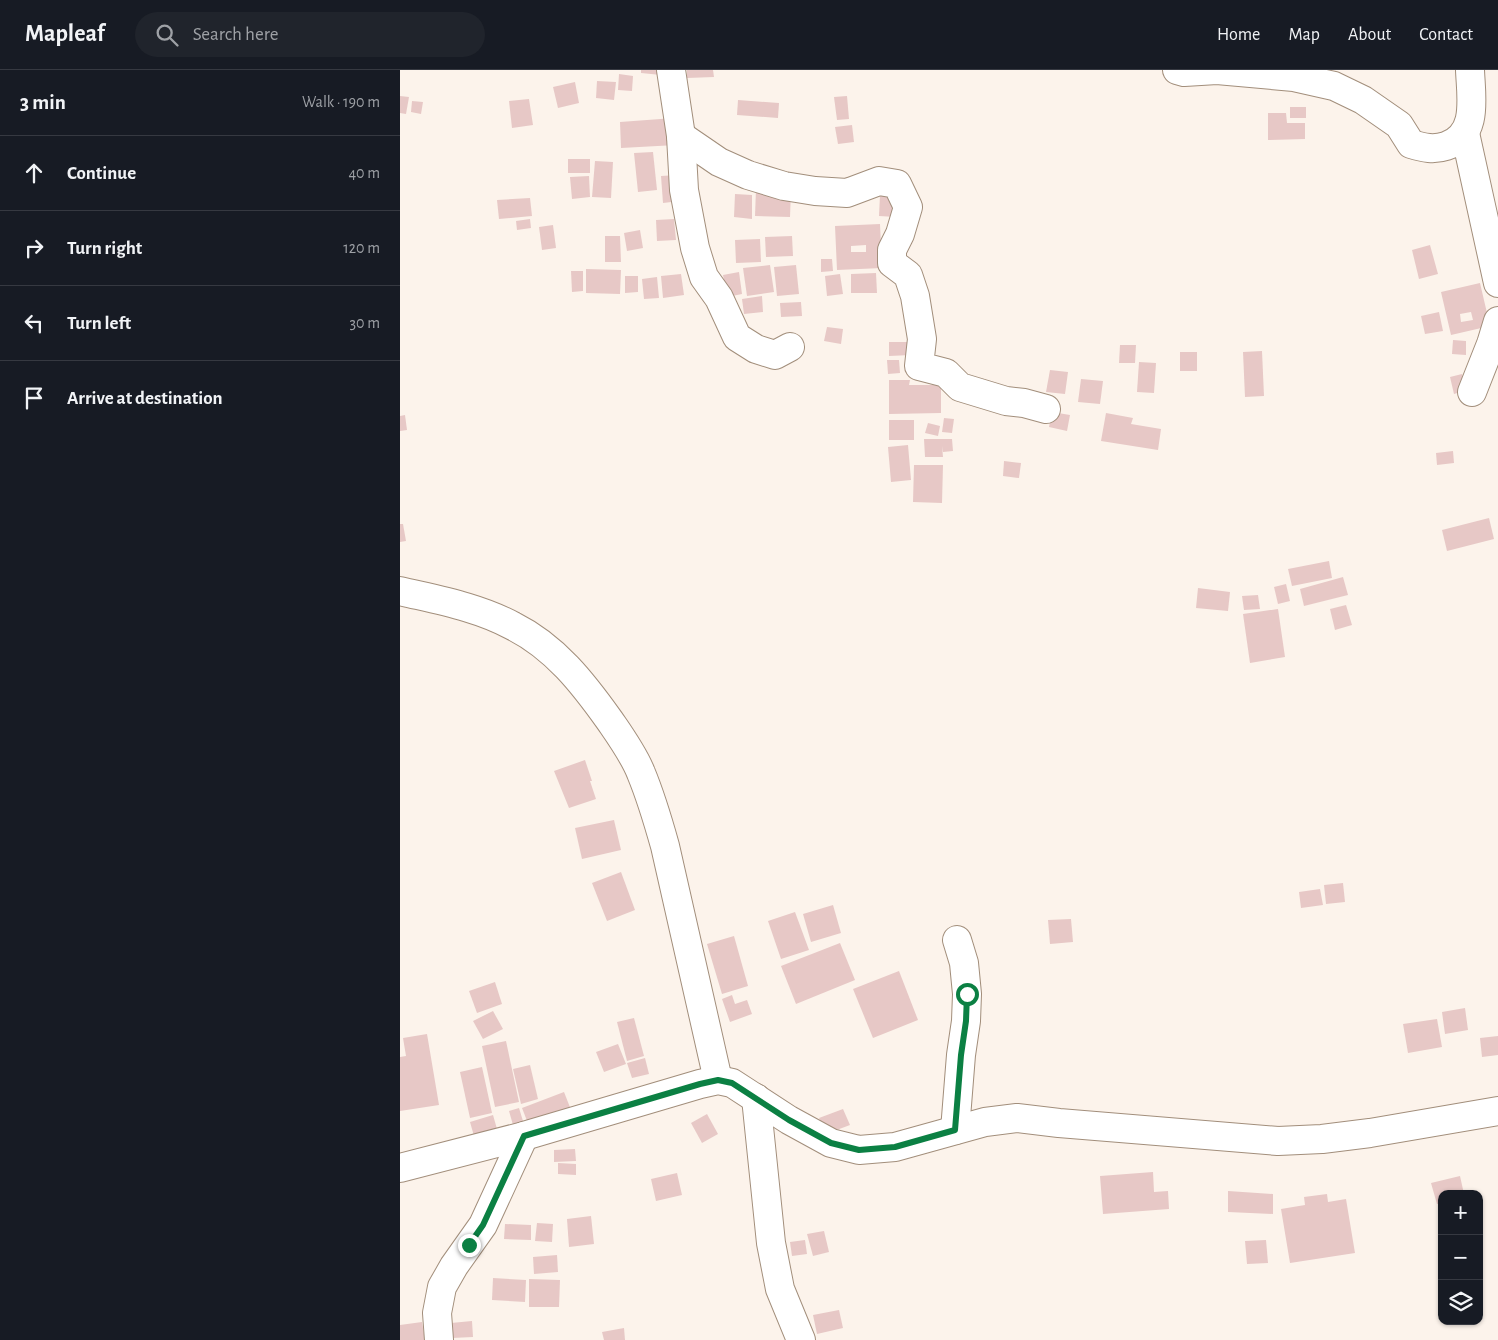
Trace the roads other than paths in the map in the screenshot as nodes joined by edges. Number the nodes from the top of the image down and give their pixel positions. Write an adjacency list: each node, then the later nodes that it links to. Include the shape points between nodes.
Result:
1 (671, 70): 5 (street)
2 (1177, 70): 4 (street, via 1294,77 1334,86 1363,100 1400,125 1411,144 1427,149 1451,144)
3 (1470, 70): 4 (street, via 1471,106)
4 (1465, 133): 6 (street)
5 (681, 136): 8 (street, via 684,190 694,248 704,277 719,298 737,337 756,349 775,355); 10 (street, via 719,162 784,186 847,193 880,181 897,184 908,207 892,250 892,263 908,275 914,296 922,339 919,366 946,373 960,387)
6 (1498, 283)
7 (1498, 321): 9 (street)
8 (790, 347)
9 (1472, 392)
10 (1046, 409)
11 (400, 591): 13 (street, via 464,606 513,626 552,651 586,687 619,734 640,771 655,811)
12 (957, 940): 16 (street, via 964,962 967,994)
13 (718, 1080): 14 (street, via 732,1083); 17 (street)
14 (756, 1098): 16 (street, via 831,1143 859,1150 895,1147); 20 (street, via 771,1243 780,1289)
15 (1498, 1111): 16 (street, via 1370,1133 1278,1141 1017,1118)
16 (955, 1130)
17 (524, 1136): 18 (street); 19 (street, via 483,1225 442,1287 437,1313)
18 (400, 1168)
19 (439, 1340)
20 (801, 1340)

